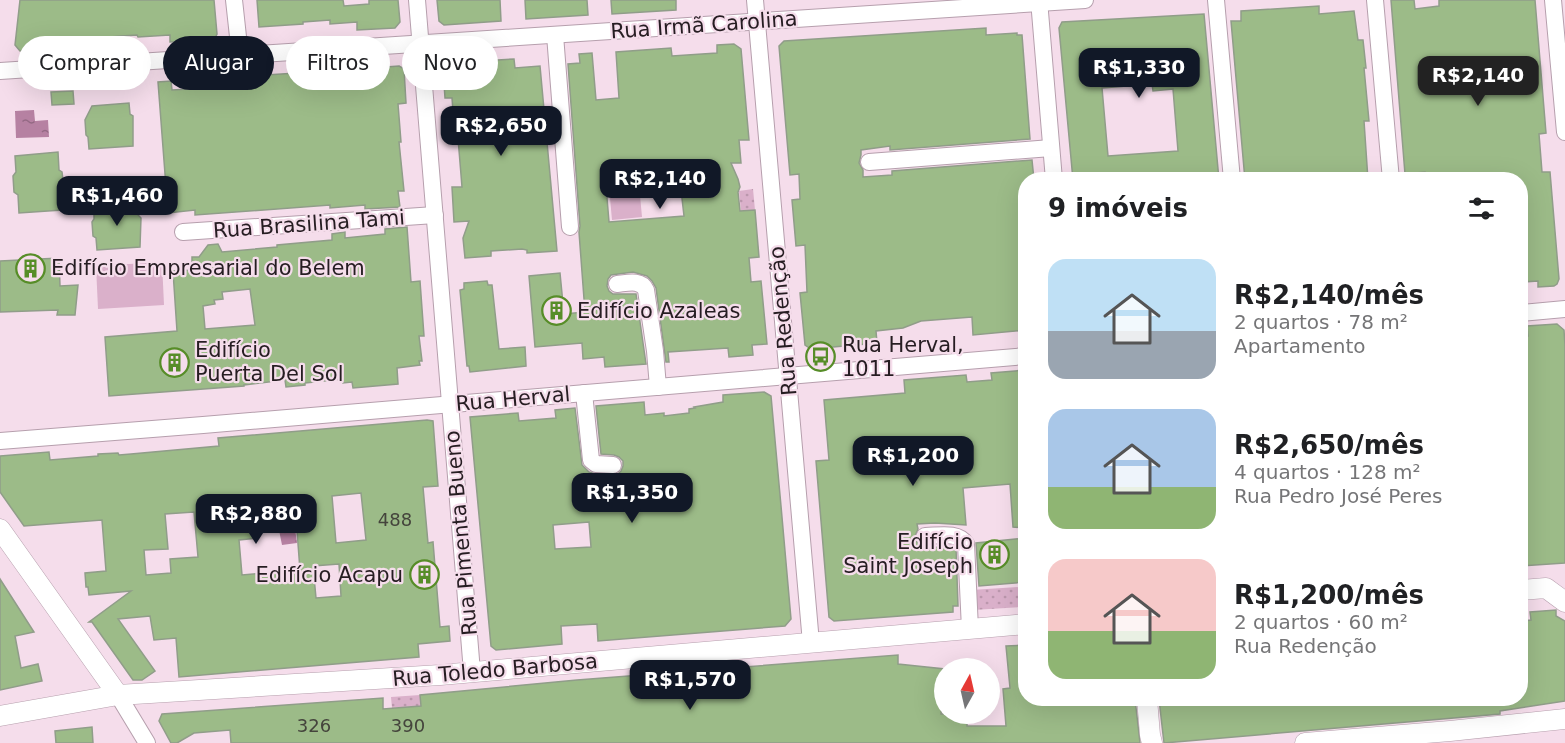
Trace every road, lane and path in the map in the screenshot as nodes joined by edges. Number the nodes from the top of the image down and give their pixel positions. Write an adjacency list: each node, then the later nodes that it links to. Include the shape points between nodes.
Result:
1 (234, 0): 11 (street)
2 (417, 0): 12 (street, Rua Pimenta Bueno)
3 (755, 0): 9 (street, Rua Redenção)
4 (1085, 0): 8 (street, Rua Irmã Carolina)
5 (1216, 0): 23 (street)
6 (1375, 0): 24 (street)
7 (1553, 0): 19 (street)
8 (1039, 2): 9 (street, Rua Irmã Carolina); 20 (street)
9 (757, 21): 10 (street, Rua Irmã Carolina); 32 (street, Rua Redenção)
10 (555, 35): 13 (street, Rua Irmã Carolina); 26 (street)
11 (238, 36)
12 (420, 36)
13 (498, 38)
14 (402, 44): 15 (street, Rua Irmã Carolina)
15 (274, 53)
16 (163, 60): 17 (street, Rua Irmã Carolina)
17 (0, 71)
18 (424, 90): 25 (street, Rua Pimenta Bueno)
19 (1565, 132)
20 (1052, 148): 21 (street); 22 (street)
21 (868, 162)
22 (1054, 172)
23 (1232, 172)
24 (1390, 172)
25 (435, 215): 27 (street, Rua Brasilina Tami); 35 (street, Rua Pimenta Bueno)
26 (570, 227)
27 (183, 232)
28 (617, 284): 33 (street, via 637,283 646,290)
29 (1565, 309): 30 (street)
30 (1528, 312)
31 (1018, 357): 32 (street, Rua Herval)
32 (788, 376): 33 (street, Rua Herval); 44 (street, Rua Redenção)
33 (658, 387): 34 (street, Rua Herval)
34 (584, 393): 35 (street, Rua Herval); 37 (street, via 591,460)
35 (451, 405): 36 (street, Rua Herval); 45 (street, Rua Pimenta Bueno)
36 (0, 441)
37 (613, 465)
38 (0, 529): 46 (street)
39 (925, 536): 43 (street, via 956,535 966,544)
40 (1528, 589): 41 (street, via 1546,588)
41 (1565, 602)
42 (1018, 625): 43 (street, Rua Toledo Barbosa)
43 (970, 629): 44 (street, Rua Toledo Barbosa)
44 (811, 643): 45 (street, Rua Toledo Barbosa)
45 (472, 672): 46 (street, Rua Toledo Barbosa)
46 (118, 695): 48 (street, Rua Toledo Barbosa); 50 (street)
47 (1148, 706): 51 (street)
48 (0, 717)
49 (1565, 719): 52 (street)
50 (147, 743)
51 (1152, 743)
52 (1305, 743)

